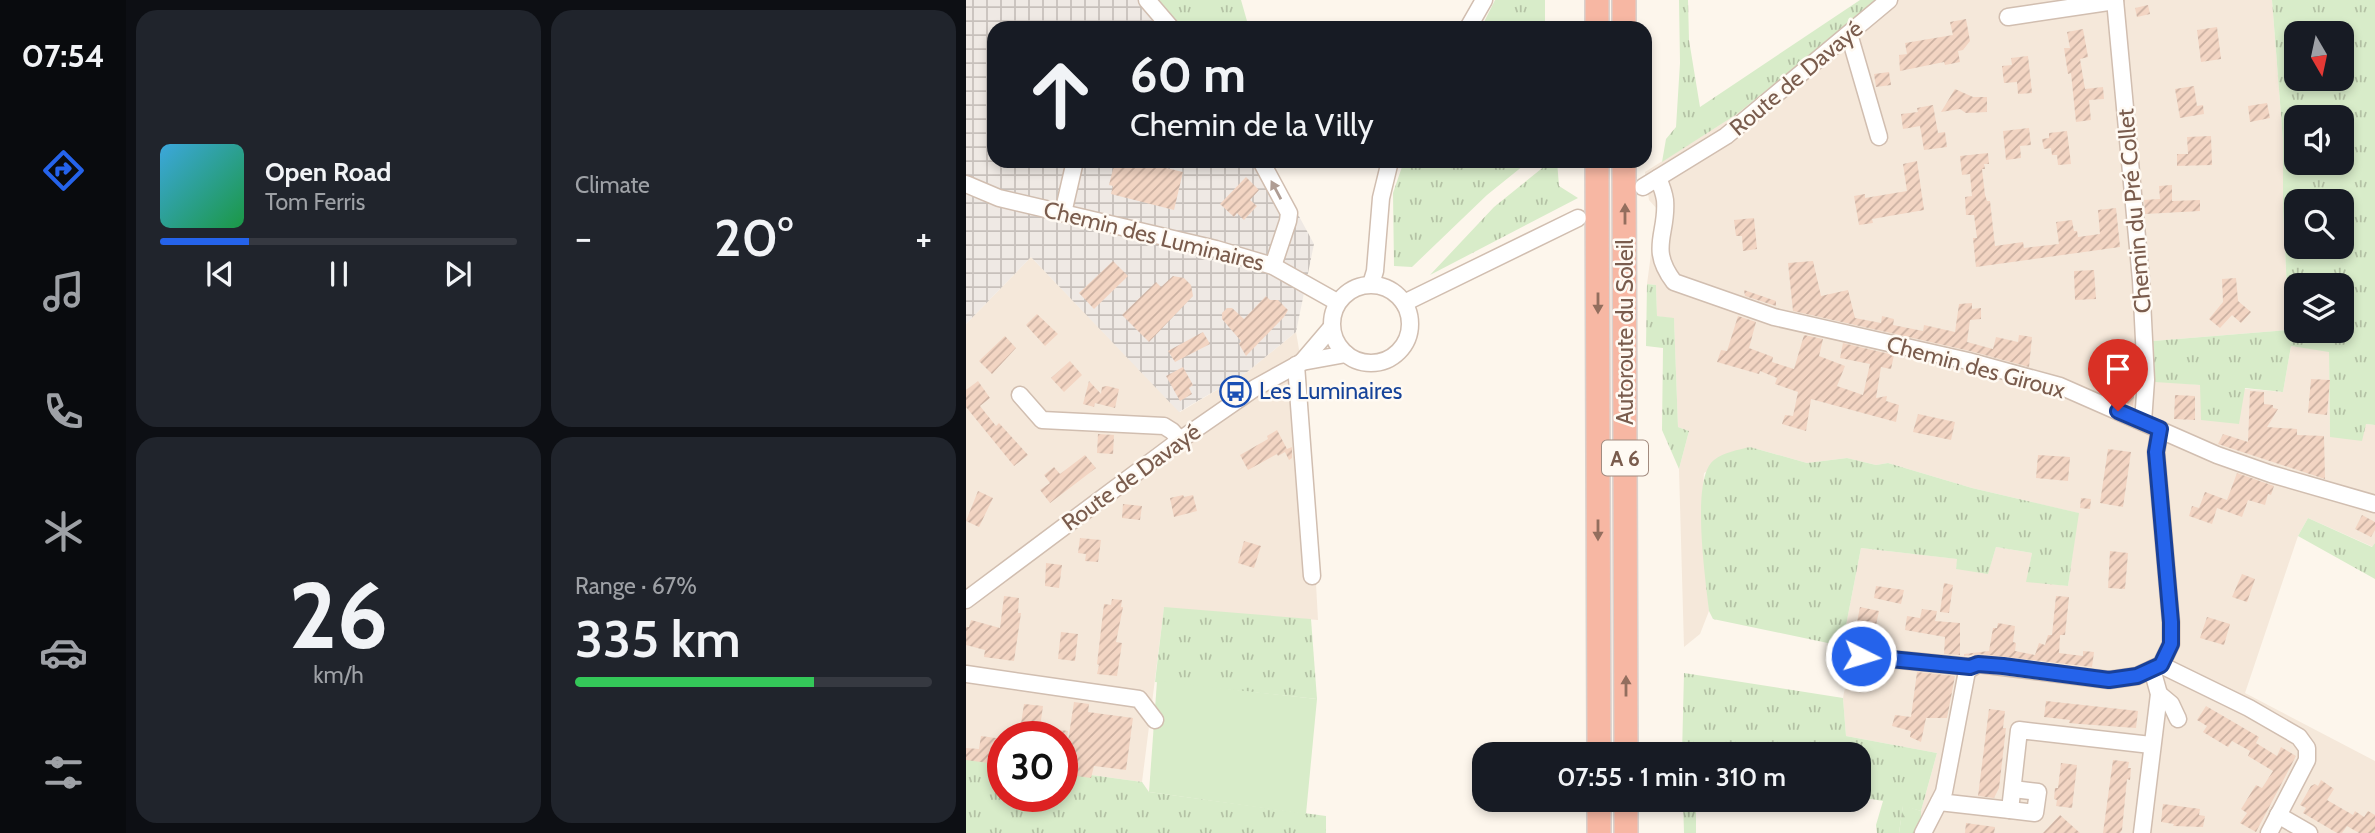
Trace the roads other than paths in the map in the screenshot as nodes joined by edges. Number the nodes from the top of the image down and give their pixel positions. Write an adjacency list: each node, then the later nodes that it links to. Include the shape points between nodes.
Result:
1 (1147, 0): 8 (street)
2 (1484, 0): 9 (street)
3 (1597, 0): 10 (highway)
4 (1624, 0): 11 (highway)
5 (1889, 0): 12 (street, Route de Davayé)
6 (2115, 1): 7 (street); 32 (street, Chemin du Pré Collet, via 2141,280 2146,380)
7 (2008, 17)
8 (1165, 21)
9 (1472, 21)
10 (1597, 21)
11 (1624, 21)
12 (1849, 34): 13 (street); 19 (street, Route de Davayé, via 1761,109)
13 (1880, 137)
14 (1073, 168): 22 (street)
15 (1265, 168): 24 (street, one-way to 15, via 1289,213)
16 (1388, 168): 25 (street)
17 (1597, 168): 45 (highway, Autoroute du Soleil / A 6, one-way to 45)
18 (1624, 168): 46 (highway, Autoroute du Soleil / A 6, one-way to 18)
19 (1658, 178): 21 (street, Route de Davayé); 32 (street, Chemin des Giroux, via 1665,200 1661,258 1674,282 1774,317 2060,387)
20 (966, 184): 22 (street, Chemin des Luminaires, via 999,198)
21 (1643, 187)
22 (1063, 213): 24 (street, Chemin des Luminaires)
23 (1578, 218): 27 (street)
24 (1273, 265): 26 (street, Chemin des Luminaires)
25 (1371, 284): 26 (street, via 1348,291); 27 (street, via 1384,286)
26 (1337, 302): 28 (street)
27 (1404, 303): 29 (street, via 1410,326 1401,349 1381,362 1368,363)
28 (1331, 328): 29 (street); 30 (street, Route de Davayé)
29 (1346, 354): 30 (street, Route de Davayé)
30 (1299, 363): 34 (street, Route de Davayé); 36 (street)
31 (1020, 395): 34 (street, via 1042,420 1164,426)
32 (2143, 422): 33 (street, Chemin des Giroux)
33 (2160, 429): 35 (street, Chemin des Giroux, via 2271,474); 40 (street, via 2156,452 2171,644)
34 (1180, 440): 37 (street, Route de Davayé)
35 (2375, 504)
36 (1312, 576)
37 (966, 600)
38 (1861, 656): 39 (street)
39 (1970, 667): 40 (street, via 2003,666 2109,680); 49 (street)
40 (2157, 667): 42 (street); 53 (street, via 2249,708 2298,737 2307,748 2307,760)
41 (966, 674): 44 (street, via 1139,699)
42 (2159, 694): 43 (street, via 2171,704); 47 (street)
43 (2178, 719)
44 (1154, 720)
45 (1599, 742)
46 (1626, 742)
47 (2151, 746): 48 (street, via 2019,730); 57 (street)
48 (2013, 789): 50 (street); 50 (street, via 2038,792 2035,813)
49 (1939, 802): 50 (street); 56 (street)
50 (2010, 810)
51 (1599, 812): 54 (highway)
52 (1626, 812): 55 (highway)
53 (2278, 815): 58 (street); 59 (street)
54 (1599, 833)
55 (1626, 833)
56 (1923, 833)
57 (2142, 833)
58 (2269, 833)
59 (2309, 833)

